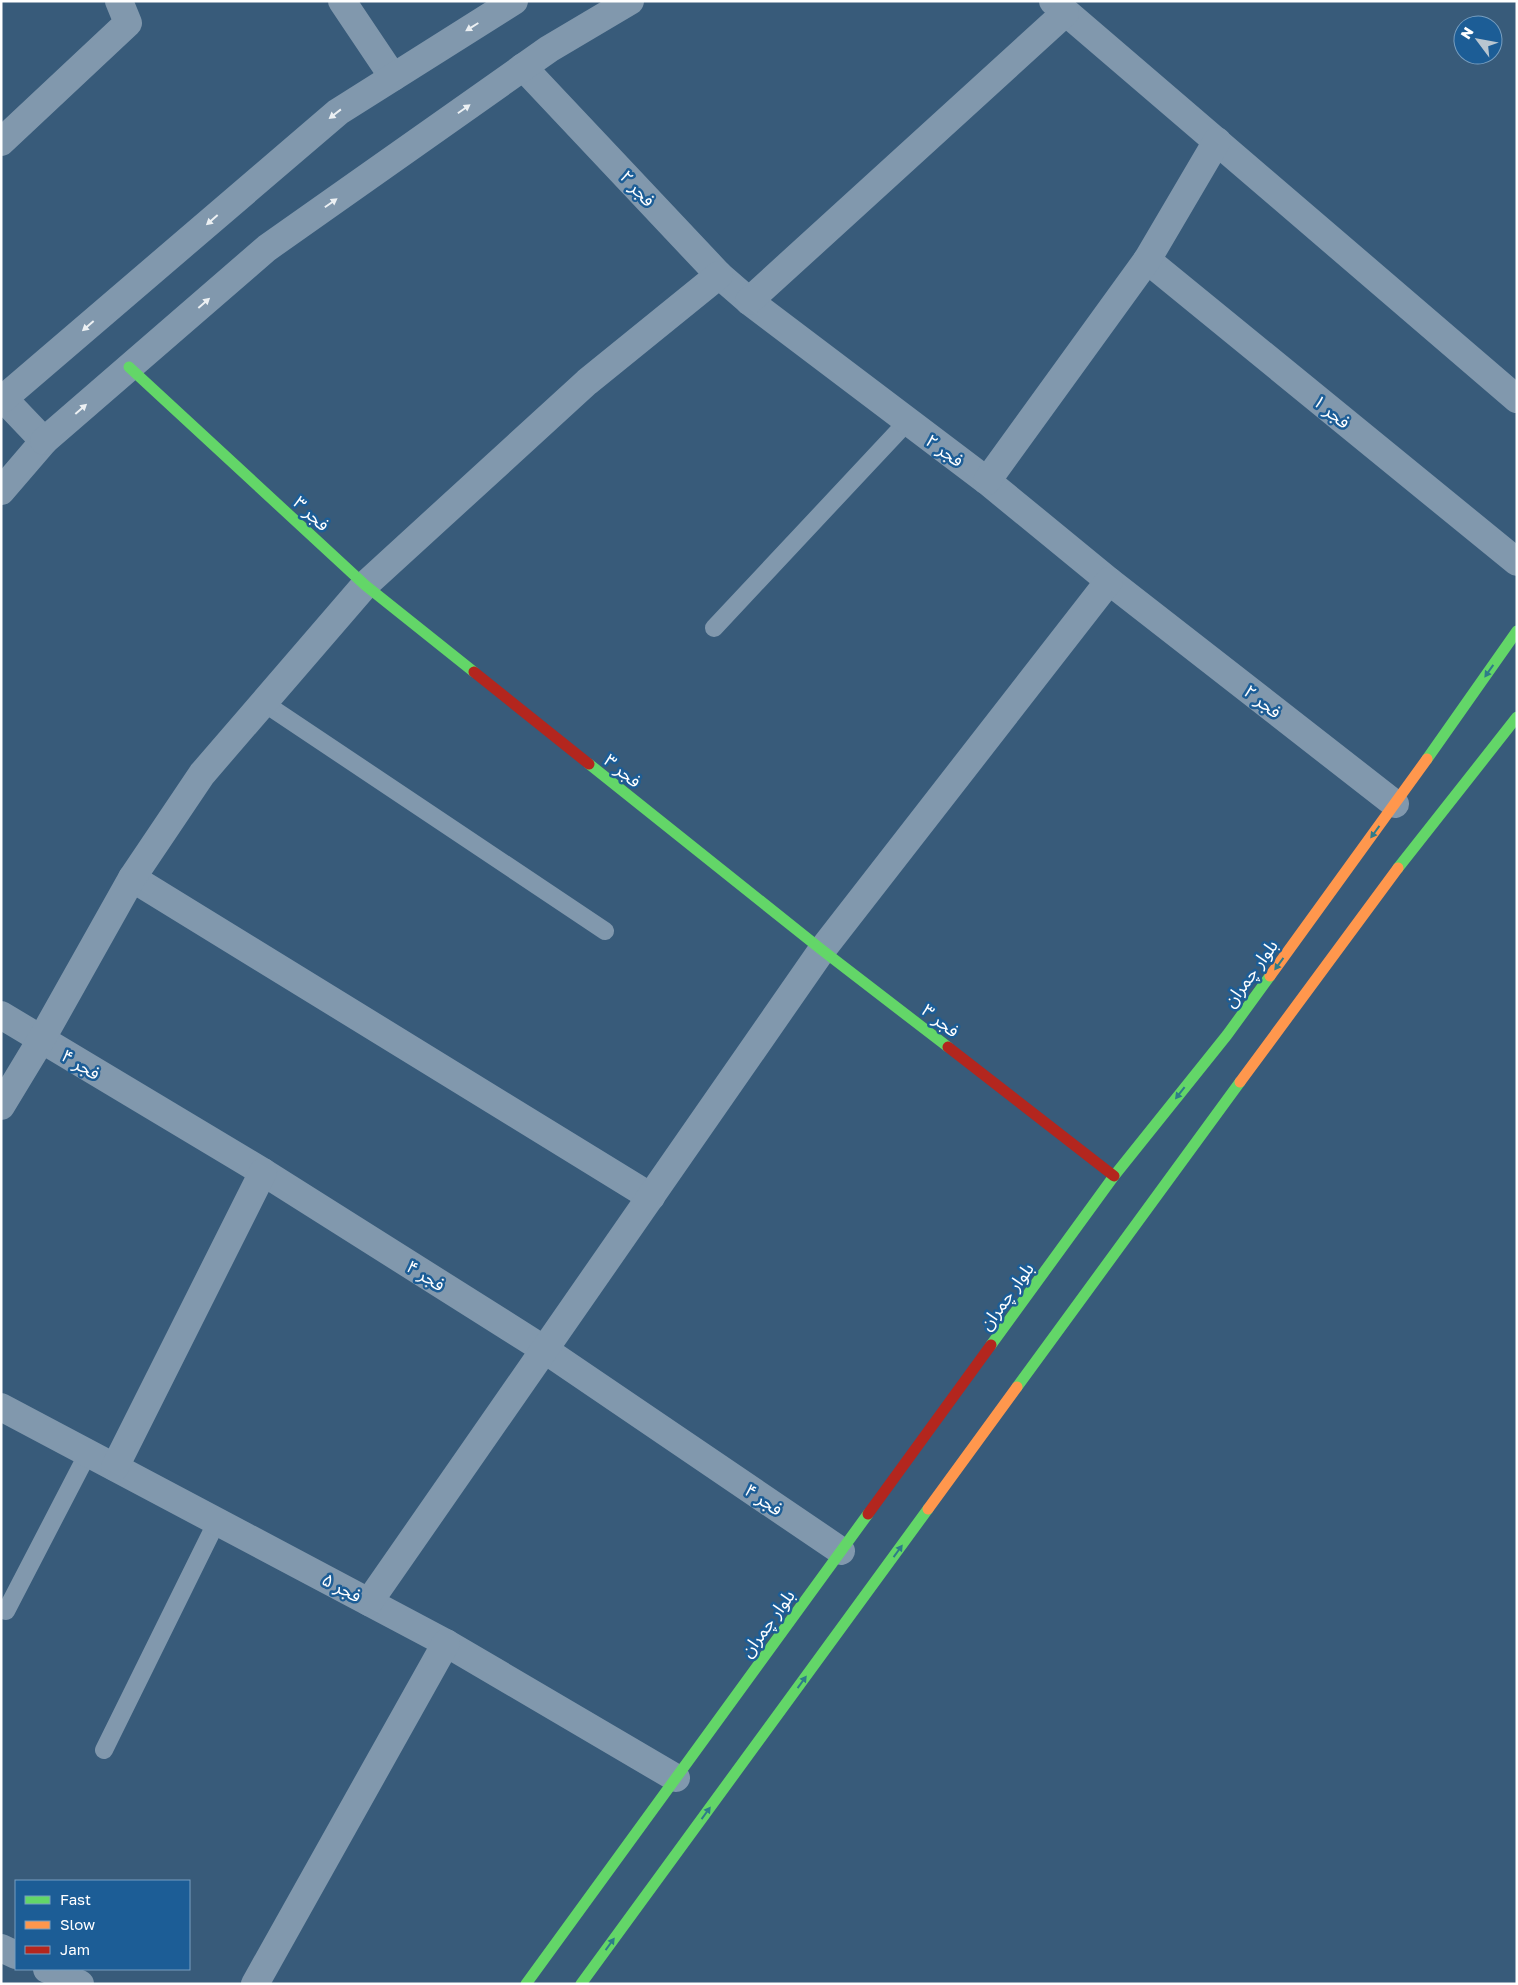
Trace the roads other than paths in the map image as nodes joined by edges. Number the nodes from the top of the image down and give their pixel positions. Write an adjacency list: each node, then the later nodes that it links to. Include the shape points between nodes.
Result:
1 (119, 1): 9 (street, via 128,23)
2 (342, 1): 7 (street)
3 (514, 1): 7 (street, one-way to 7)
4 (630, 1): 6 (street)
5 (1059, 7): 8 (street); 12 (street)
6 (523, 67): 11 (street, فجر ۲); 13 (street, one-way to 6, via 267,248)
7 (393, 77): 14 (street, one-way to 14, via 338,112)
8 (1217, 141): 10 (street); 15 (street)
9 (1, 142)
10 (1147, 260): 18 (street); 20 (street, فجر ۱)
11 (719, 275): 12 (street, فجر ۲); 22 (street, via 587,382)
12 (749, 301): 16 (street, فجر ۲)
13 (129, 367): 17 (street, one-way to 13); 22 (main road, فجر ۳)
14 (3, 397): 17 (street)
15 (1517, 399)
16 (907, 422): 18 (street, فجر ۲); 23 (lane)
17 (44, 441): 19 (street)
18 (987, 481): 21 (street, فجر ۲)
19 (1, 491)
20 (1517, 562)
21 (1109, 581): 27 (street, فجر ۲); 30 (street)
22 (365, 585): 25 (street); 30 (main road, فجر ۳)
23 (714, 628)
24 (1517, 631): 27 (main road, بلوار چمران, one-way to 27)
25 (264, 703): 28 (street, via 202,774); 29 (lane)
26 (1517, 717): 54 (main road, one-way to 26, via 1368,907)
27 (1396, 804): 35 (main road, بلوار چمران, one-way to 35, via 1227,1035)
28 (132, 878): 32 (street); 36 (street)
29 (605, 931)
30 (822, 950): 35 (main road, فجر ۳); 36 (street)
31 (1, 1015): 32 (street, فجر ۴)
32 (41, 1040): 33 (street); 34 (street, فجر ۴)
33 (1, 1106)
34 (263, 1172): 37 (street, فجر ۴); 40 (street)
35 (1114, 1176): 42 (main road, بلوار چمران)
36 (652, 1196): 37 (street)
37 (546, 1350): 42 (street, فجر ۴); 43 (street)
38 (1, 1408): 39 (street, فجر ۵)
39 (88, 1453): 40 (street, فجر ۵); 44 (lane)
40 (115, 1467): 41 (street, فجر ۵)
41 (217, 1521): 43 (street, فجر ۵); 46 (lane)
42 (841, 1551): 47 (main road, بلوار چمران)
43 (369, 1602): 45 (street, فجر ۵)
44 (6, 1611)
45 (446, 1643): 47 (street, فجر ۵); 52 (street)
46 (104, 1750)
47 (676, 1778): 53 (main road, بلوار چمران)
48 (1, 1948): 49 (street)
49 (15, 1955)
50 (49, 1970): 51 (street)
51 (80, 1984)
52 (255, 1984)
53 (526, 1984)
54 (581, 1984)

